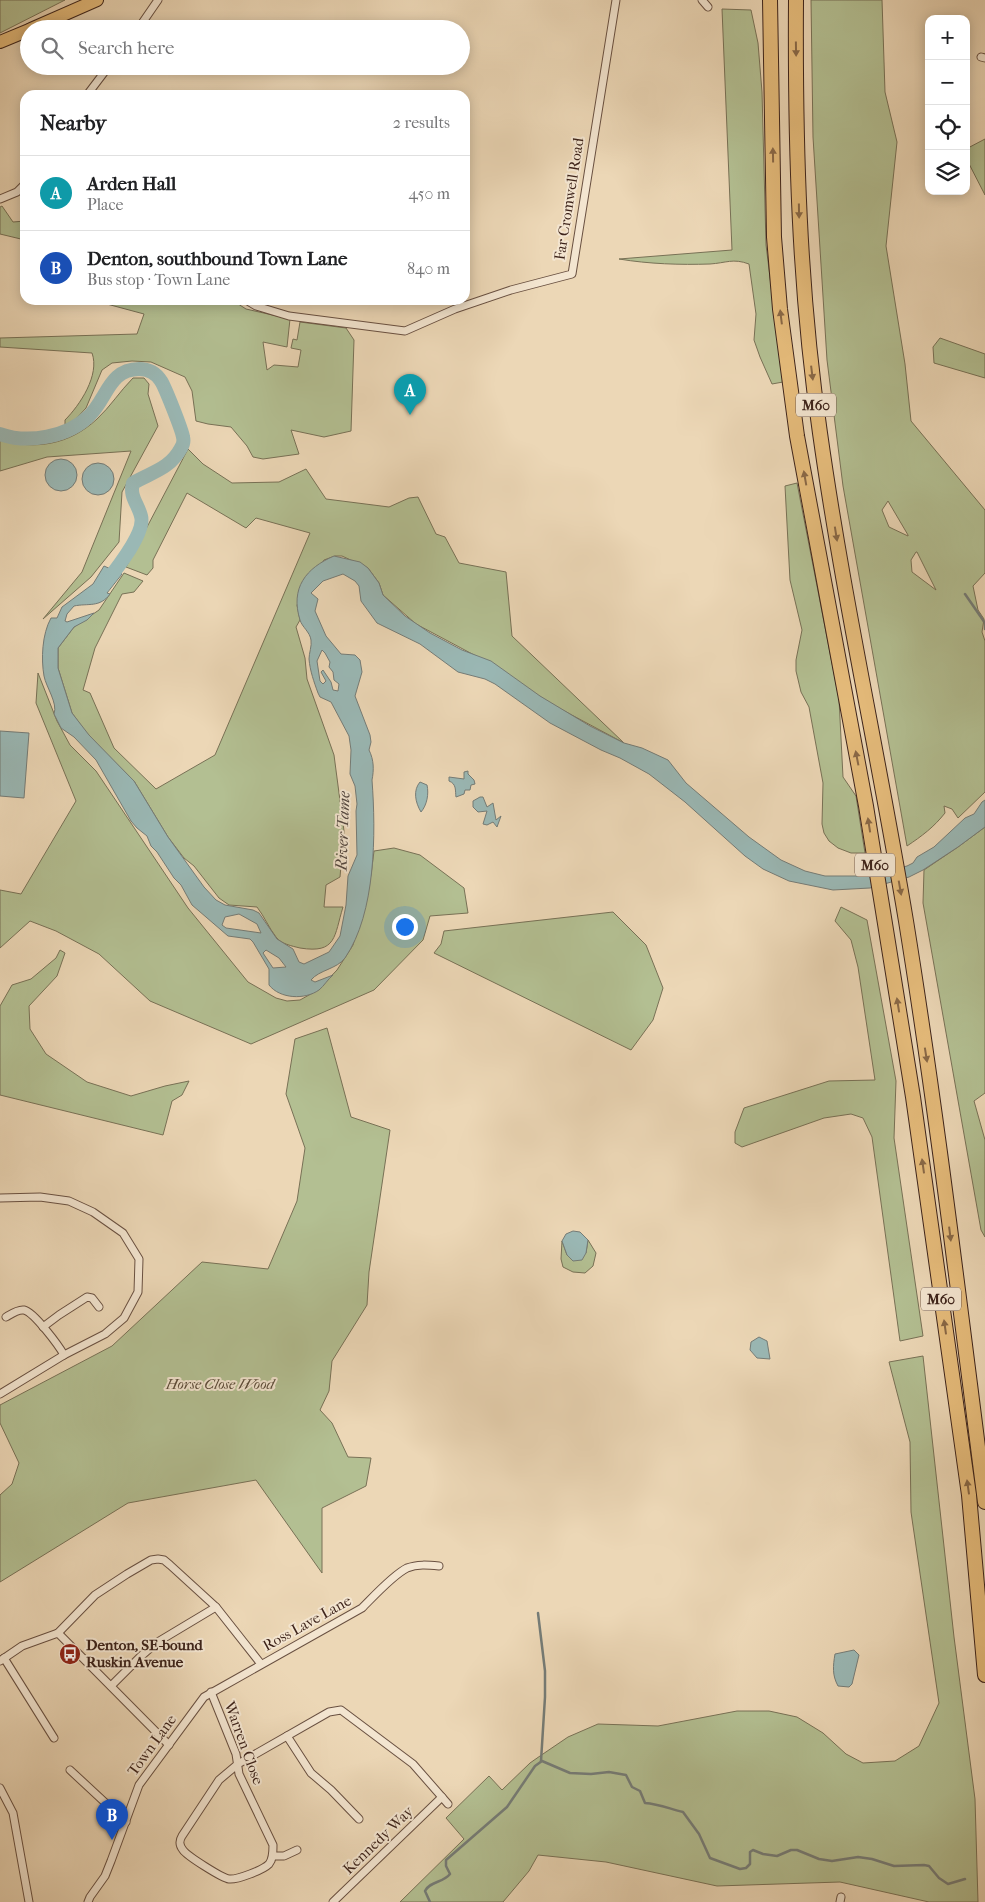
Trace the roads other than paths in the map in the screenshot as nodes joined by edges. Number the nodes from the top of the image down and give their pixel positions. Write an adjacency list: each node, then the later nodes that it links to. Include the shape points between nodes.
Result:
1 (97, 0): 8 (highway)
2 (158, 0): 9 (street)
3 (616, 0): 16 (street, Far Cromwell Road, via 572,274)
4 (702, 0): 7 (street)
5 (770, 0): 31 (highway, M60, one-way to 5, via 969,1494 913,1097 866,806 797,436 780,309 774,237)
6 (796, 0): 25 (highway, M60, one-way to 25, via 800,236 808,339 851,627 906,920)
7 (708, 7)
8 (51, 20)
9 (144, 20)
10 (20, 33): 11 (highway)
11 (0, 42)
12 (102, 75): 13 (street)
13 (91, 90)
14 (20, 189): 15 (street)
15 (0, 200)
16 (470, 304)
17 (254, 305): 18 (street, Far Cromwell Road, via 289,316 406,331)
18 (467, 305)
19 (0, 1198): 23 (street, via 40,1197 69,1201 93,1212 123,1234 139,1259 138,1292 124,1318 105,1334)
20 (99, 1307): 22 (street, via 87,1297)
21 (6, 1317): 22 (street, via 22,1309)
22 (43, 1327): 23 (street)
23 (64, 1355): 24 (street)
24 (0, 1394)
25 (985, 1502)
26 (439, 1566): 30 (street, Ross Lave Lane, via 425,1564 407,1568 362,1608)
27 (216, 1607): 28 (street, via 164,1560 158,1559 142,1565 95,1595); 30 (street); 32 (street, via 156,1643)
28 (58, 1634): 29 (street, via 27,1644); 32 (street)
29 (2, 1659): 35 (street)
30 (261, 1664): 33 (street, Ross Lave Lane)
31 (985, 1675)
32 (111, 1686): 36 (street)
33 (210, 1692): 36 (street, Town Lane); 37 (street, Warren Close)
34 (287, 1736): 37 (street); 40 (street, via 329,1712 341,1710 413,1764); 42 (street, via 311,1773)
35 (54, 1738)
36 (169, 1746): 43 (street, Town Lane, via 139,1785)
37 (238, 1764): 45 (street, Warren Close, via 239,1774 273,1845); 45 (street, via 218,1780 180,1843 184,1852 228,1879 252,1873 268,1864)
38 (70, 1770): 43 (street)
39 (0, 1788): 46 (street, via 13,1812)
40 (442, 1797): 41 (street); 48 (street, Kennedy Way)
41 (448, 1804)
42 (359, 1819)
43 (126, 1822): 47 (street, Town Lane, via 105,1876)
44 (297, 1850): 45 (street, via 284,1856)
45 (273, 1856)
46 (29, 1902)
47 (88, 1902)
48 (333, 1902)

